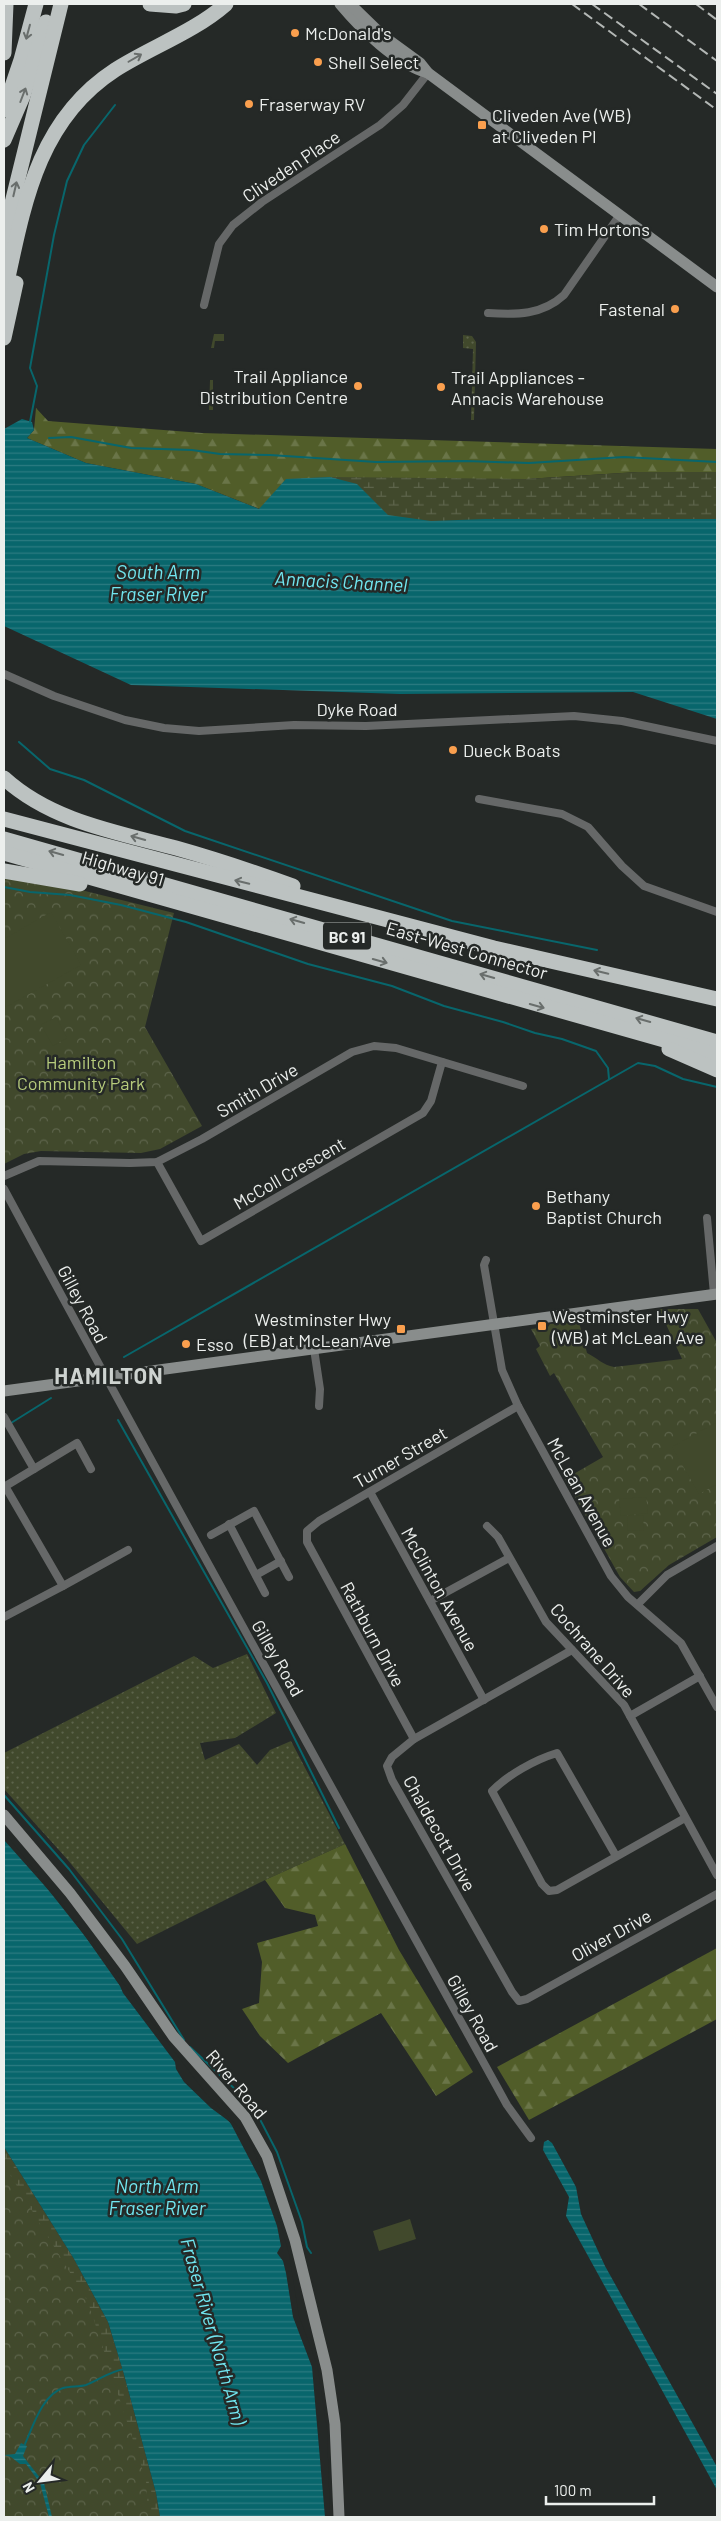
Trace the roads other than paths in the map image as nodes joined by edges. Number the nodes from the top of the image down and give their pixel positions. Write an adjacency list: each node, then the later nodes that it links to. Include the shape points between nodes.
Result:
1 (6, 4): 10 (highway)
2 (36, 4): 13 (highway, one-way to 13)
3 (52, 4): 14 (highway, one-way to 3, via 23,96)
4 (61, 4): 16 (highway, one-way to 4, via 10,212)
5 (150, 4): 6 (highway)
6 (184, 4)
7 (226, 4): 12 (highway, one-way to 7, via 134,58 211,17)
8 (340, 4): 11 (street, via 377,42 415,70)
9 (350, 4): 11 (street)
10 (4, 53)
11 (428, 73): 15 (street); 19 (street, Cliveden Place, via 403,105 380,125 262,202 234,225 220,244)
12 (95, 85): 18 (highway, via 77,102 52,137 36,170); 21 (highway, via 69,122 44,172)
13 (4, 110)
14 (4, 140)
15 (619, 216): 17 (street); 20 (street, via 556,303 522,315)
16 (4, 254)
17 (717, 287)
18 (4, 296)
19 (204, 305)
20 (488, 313)
21 (4, 338)
22 (4, 674): 23 (street, Dyke Road, via 54,696 125,720 164,728 199,731 294,724 366,726 574,716 622,720)
23 (717, 741)
24 (4, 778): 31 (highway, one-way to 24, via 254,872 61,814 18,791)
25 (479, 799): 30 (street, via 562,814 588,827 644,886)
26 (4, 819): 31 (highway, one-way to 26)
27 (4, 839): 35 (highway, East-West Connector / BC 91, one-way to 27)
28 (4, 853): 32 (highway, Highway 91 / BC 91)
29 (4, 871): 32 (highway)
30 (717, 912)
31 (374, 916): 33 (highway, one-way to 31, via 494,948)
32 (232, 918): 34 (highway, East-West Connector / BC 91, one-way to 34)
33 (717, 999)
34 (642, 1036): 36 (highway, East-West Connector / BC 91); 38 (highway)
35 (717, 1041)
36 (717, 1055)
37 (442, 1062): 39 (street, Smith Drive); 40 (street, Smith Drive, via 382,1046 357,1050); 40 (street, McColl Crescent, via 431,1101 423,1113 202,1241)
38 (717, 1070)
39 (523, 1086)
40 (157, 1162): 41 (street, Smith Drive, via 39,1161)
41 (4, 1176)
42 (4, 1189): 48 (street, Gilley Road)
43 (707, 1218): 45 (street)
44 (486, 1260): 46 (street, McLean Avenue, via 484,1265)
45 (715, 1294): 46 (street)
46 (494, 1324): 47 (street); 51 (street, McLean Avenue, via 502,1370)
47 (314, 1349): 48 (street); 50 (street)
48 (106, 1377): 49 (street); 84 (street, Gilley Road, via 507,2105)
49 (4, 1391)
50 (319, 1406)
51 (518, 1406): 56 (street, Turner Street); 70 (street, McLean Avenue, via 611,1576)
52 (4, 1417): 53 (street)
53 (34, 1469): 54 (street, via 77,1443); 55 (street)
54 (91, 1469)
55 (5, 1487): 67 (street)
56 (370, 1492): 60 (street, Turner Street, via 311,1526 307,1531); 69 (street, McClinton Avenue)
57 (229, 1524): 59 (street); 64 (street, via 254,1511); 65 (street)
58 (486, 1526): 63 (street, Cochrane Drive, via 498,1537)
59 (211, 1535)
60 (307, 1542): 77 (street, Rathburn Drive)
61 (717, 1546): 70 (street, via 667,1575)
62 (128, 1550): 67 (street)
63 (510, 1558): 69 (street); 72 (street, Cochrane Drive, via 537,1609)
64 (281, 1561): 65 (street); 66 (street)
65 (256, 1575): 68 (street)
66 (289, 1577)
67 (63, 1586): 71 (street)
68 (265, 1593)
69 (430, 1601): 74 (street, McClinton Avenue)
70 (638, 1604): 73 (street, McLean Avenue, via 681,1643)
71 (4, 1617)
72 (572, 1650): 74 (street, Chaldecott Drive); 76 (street, Cochrane Drive, via 614,1693)
73 (700, 1676): 75 (street, McLean Avenue); 76 (street)
74 (484, 1700): 77 (street, Chaldecott Drive)
75 (717, 1707)
76 (630, 1716): 79 (street, Cochrane Drive)
77 (414, 1740): 83 (street, Chaldecott Drive, via 392,1757 386,1766)
78 (4, 1815): 85 (street, River Road, via 70,1893 173,2036 245,2117 267,2156 295,2240 327,2370 335,2424)
79 (685, 1818): 80 (street); 81 (street, Cochrane Drive)
80 (616, 1856): 80 (street, via 557,1890 549,1891 542,1884 492,1791 501,1782 557,1753)
81 (717, 1874)
82 (717, 1894): 83 (street, Oliver Drive)
83 (519, 2001)
84 (532, 2138)
85 (340, 2517)

